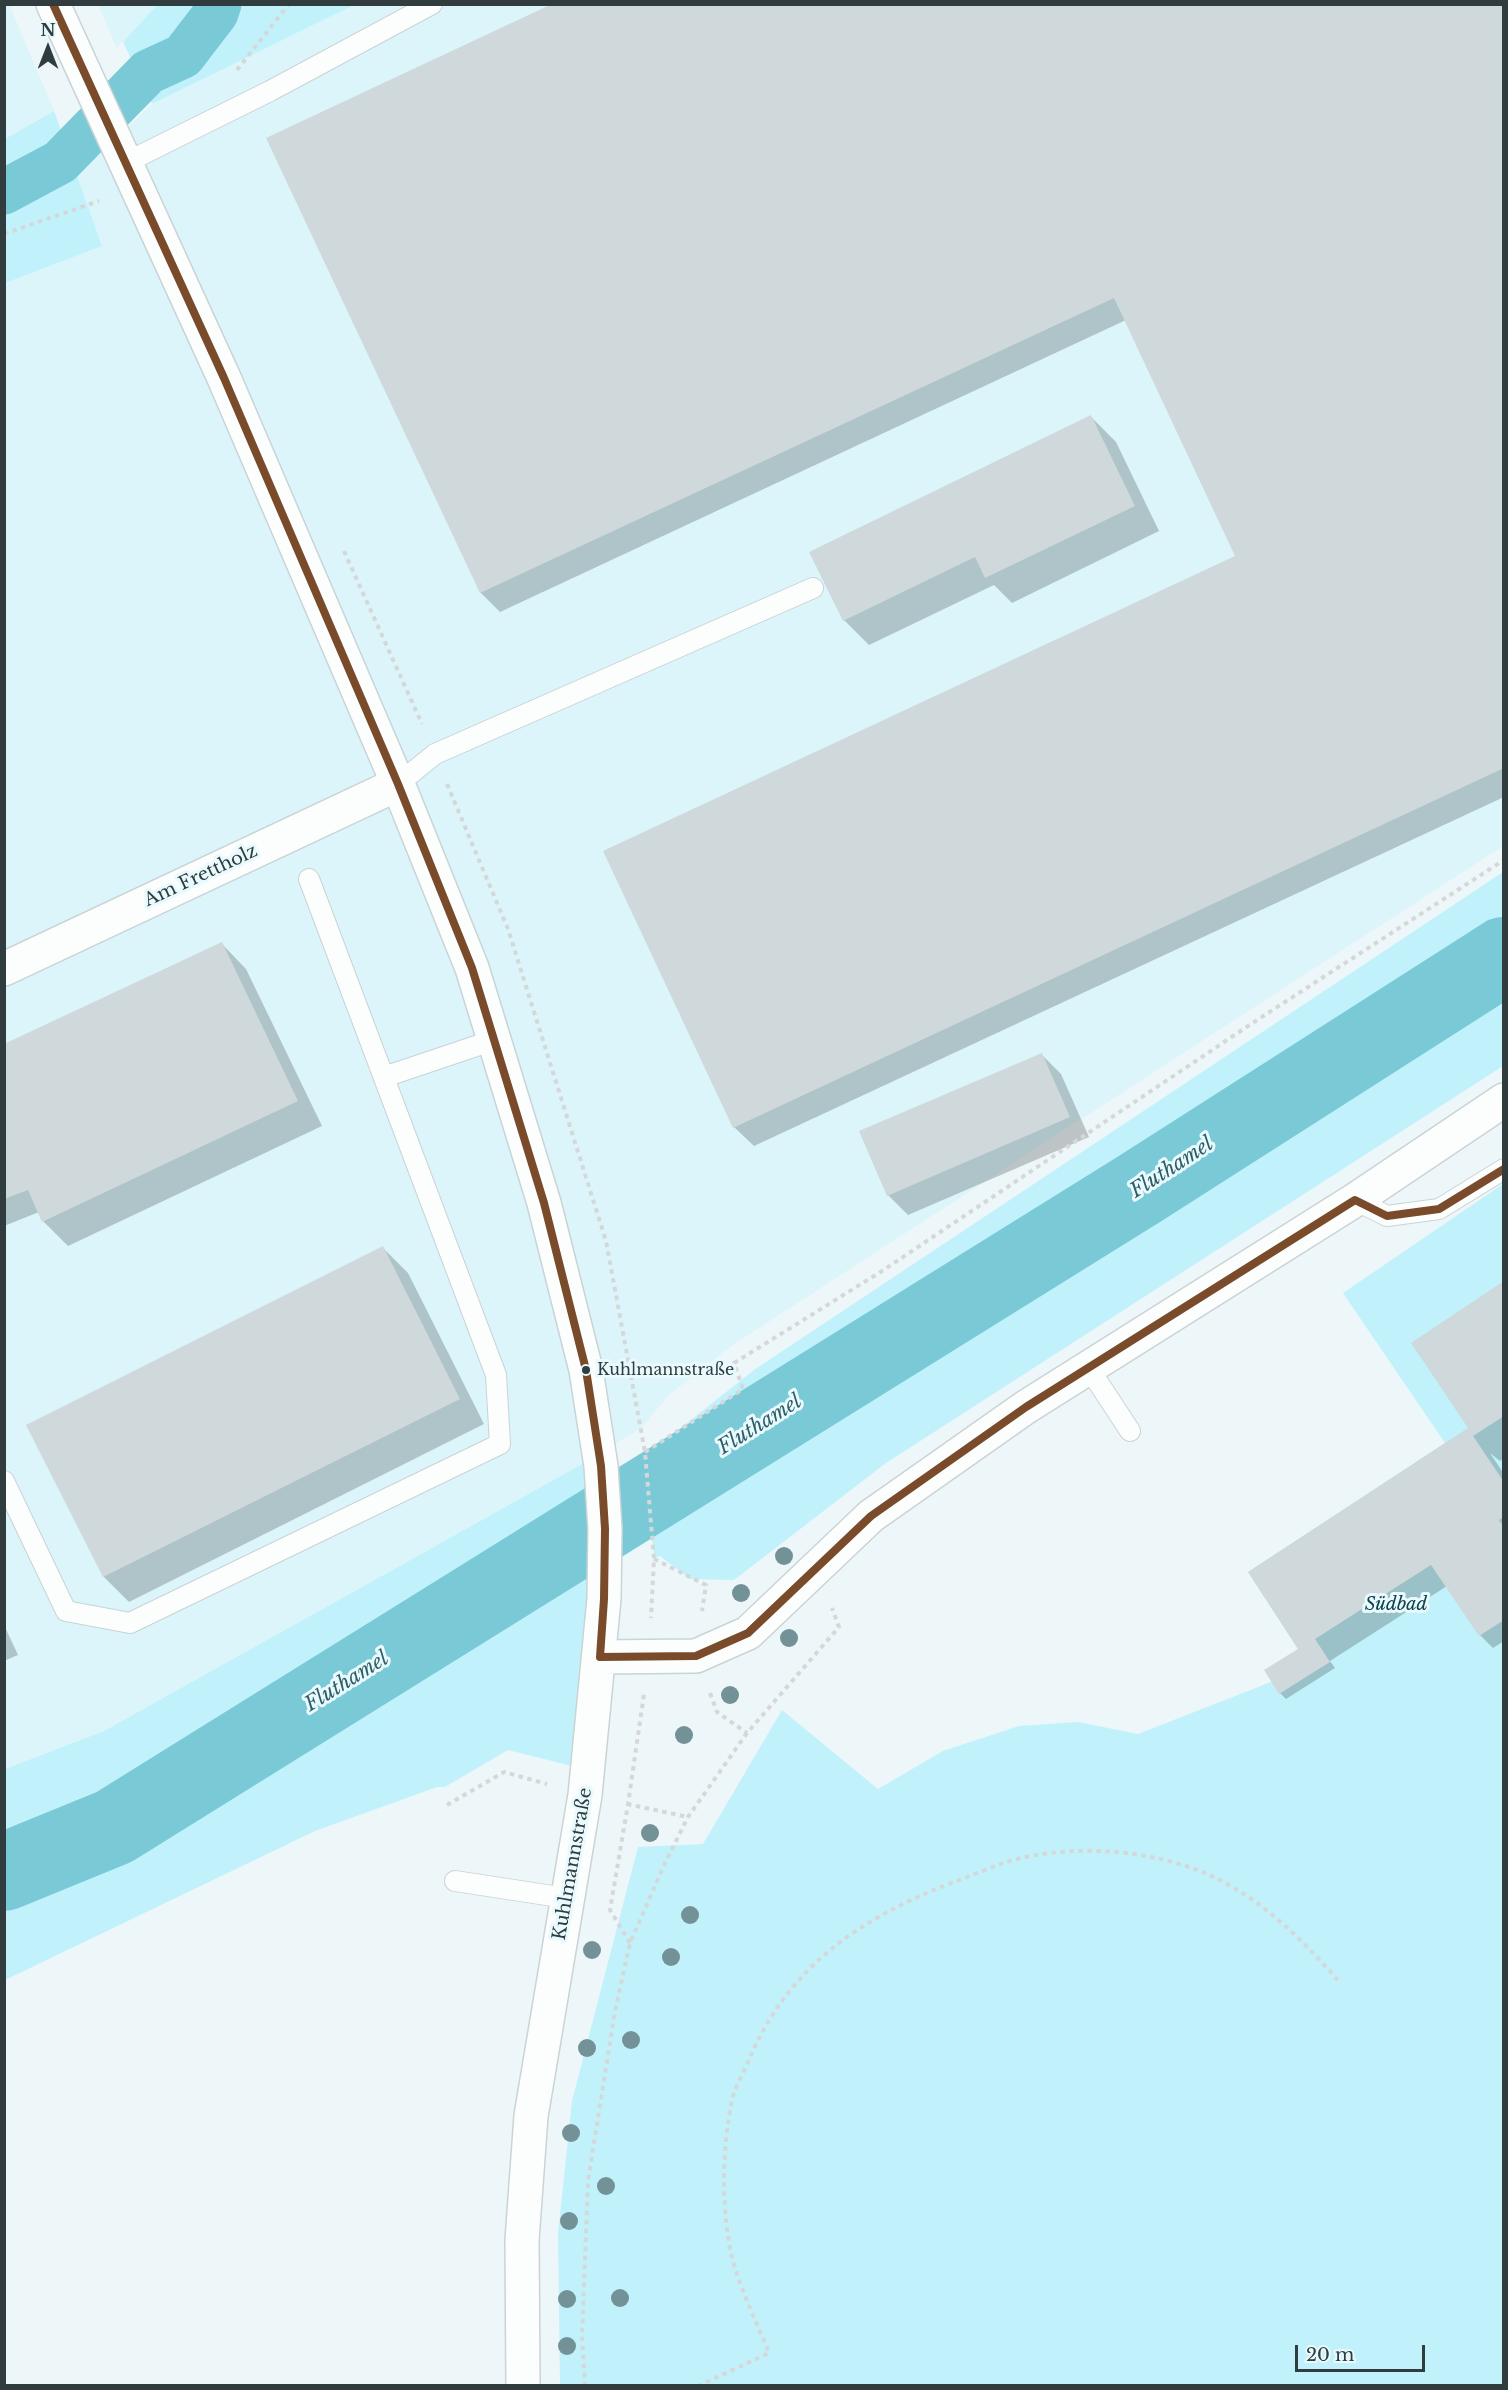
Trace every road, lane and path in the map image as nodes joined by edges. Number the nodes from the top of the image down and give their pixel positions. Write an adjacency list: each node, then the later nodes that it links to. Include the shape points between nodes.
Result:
1 (53, 4): 3 (main road, Kuhlmannstraße)
2 (432, 4): 3 (lane, via 270,91)
3 (120, 151): 4 (path, via 98,202); 6 (main road, Kuhlmannstraße, via 224,378)
4 (4, 234)
5 (813, 588): 6 (lane, via 435,754)
6 (398, 784): 9 (main road, Am Frettholz); 10 (main road, Kuhlmannstraße, via 472,968)
7 (1503, 860): 20 (path, via 882,1271 734,1363 743,1389 645,1452 654,1559)
8 (309, 879): 11 (lane)
9 (4, 969)
10 (494, 1040): 11 (lane); 19 (main road, Kuhlmannstraße, via 544,1203 586,1370 601,1466 605,1530)
11 (384, 1077): 17 (lane, via 496,1375 500,1444 130,1623 66,1611)
12 (1503, 1100): 14 (main road)
13 (1503, 1169): 14 (lane, via 1439,1209 1387,1216)
14 (1355, 1200): 15 (main road)
15 (1088, 1367): 16 (lane); 18 (main road, via 871,1516)
16 (1130, 1431)
17 (4, 1481)
18 (817, 1568): 20 (main road, via 748,1633 696,1656); 23 (path, via 839,1627 747,1733 688,1816)
19 (600, 1657): 20 (main road); 22 (main road, Kuhlmannstraße, via 585,1795)
20 (649, 1657): 23 (path, via 610,1910)
21 (455, 1881): 22 (lane)
22 (566, 1898): 25 (main road, Kuhlmannstraße, via 531,2116 522,2240)
23 (630, 1943): 26 (path, via 588,2181 582,2336)
24 (1341, 1984): 27 (path, via 1276,1917 1235,1888 1188,1867 1138,1855 1097,1851 1053,1853 1008,1862 893,1907 854,1931 815,1963 785,1998 756,2043 733,2098 725,2155 724,2210 737,2275 769,2353)
25 (523, 2385)
26 (585, 2385)
27 (698, 2385)

